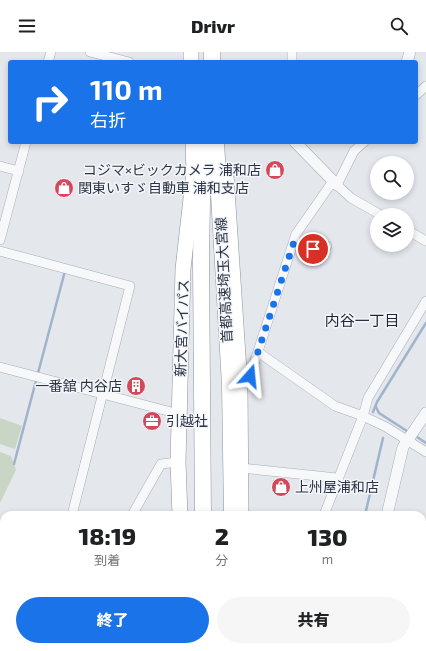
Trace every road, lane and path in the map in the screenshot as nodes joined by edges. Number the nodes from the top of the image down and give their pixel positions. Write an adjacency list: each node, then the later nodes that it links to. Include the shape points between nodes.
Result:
1 (93, 52): 2 (street)
2 (123, 60)
3 (426, 86): 4 (street)
4 (418, 93)
5 (26, 144): 13 (street)
6 (193, 144): 29 (highway, 新大宮バイパス, via 194,172 183,268)
7 (203, 144): 22 (highway, 首都高速埼玉大宮線)
8 (216, 144): 36 (highway, 首都高速埼玉大宮線, via 230,385)
9 (224, 144): 26 (highway)
10 (297, 144): 14 (street)
11 (362, 144): 14 (street, via 354,151)
12 (0, 166): 13 (street)
13 (19, 171): 17 (street)
14 (335, 183): 15 (street, via 351,198); 19 (street, via 296,234)
15 (370, 209)
16 (414, 234): 18 (street)
17 (0, 240)
18 (426, 241)
19 (294, 242): 20 (street, via 321,254); 24 (street)
20 (327, 246)
21 (0, 250): 27 (street, via 130,286)
22 (201, 260): 40 (highway, via 193,345); 41 (highway, 首都高速埼玉大宮線)
23 (426, 301): 30 (street, via 368,398)
24 (258, 352): 26 (street, via 250,376); 30 (street, via 335,406)
25 (0, 367): 27 (street)
26 (239, 382): 34 (highway)
27 (103, 394): 29 (street); 37 (street)
28 (426, 413): 31 (street)
29 (179, 414): 33 (highway, 新大宮バイパス)
30 (364, 417): 31 (street, via 376,424); 35 (street)
31 (409, 435): 32 (street); 46 (street, via 398,462)
32 (426, 452)
33 (178, 462): 38 (street, via 161,464); 39 (highway, 新大宮バイパス)
34 (241, 468): 35 (street); 44 (highway)
35 (337, 478): 45 (street)
36 (231, 490): 42 (highway, 首都高速埼玉大宮線); 43 (highway)
37 (73, 511)
38 (134, 511)
39 (180, 511)
40 (192, 511)
41 (203, 511)
42 (232, 511)
43 (239, 511)
44 (241, 511)
45 (325, 511)
46 (389, 511)

